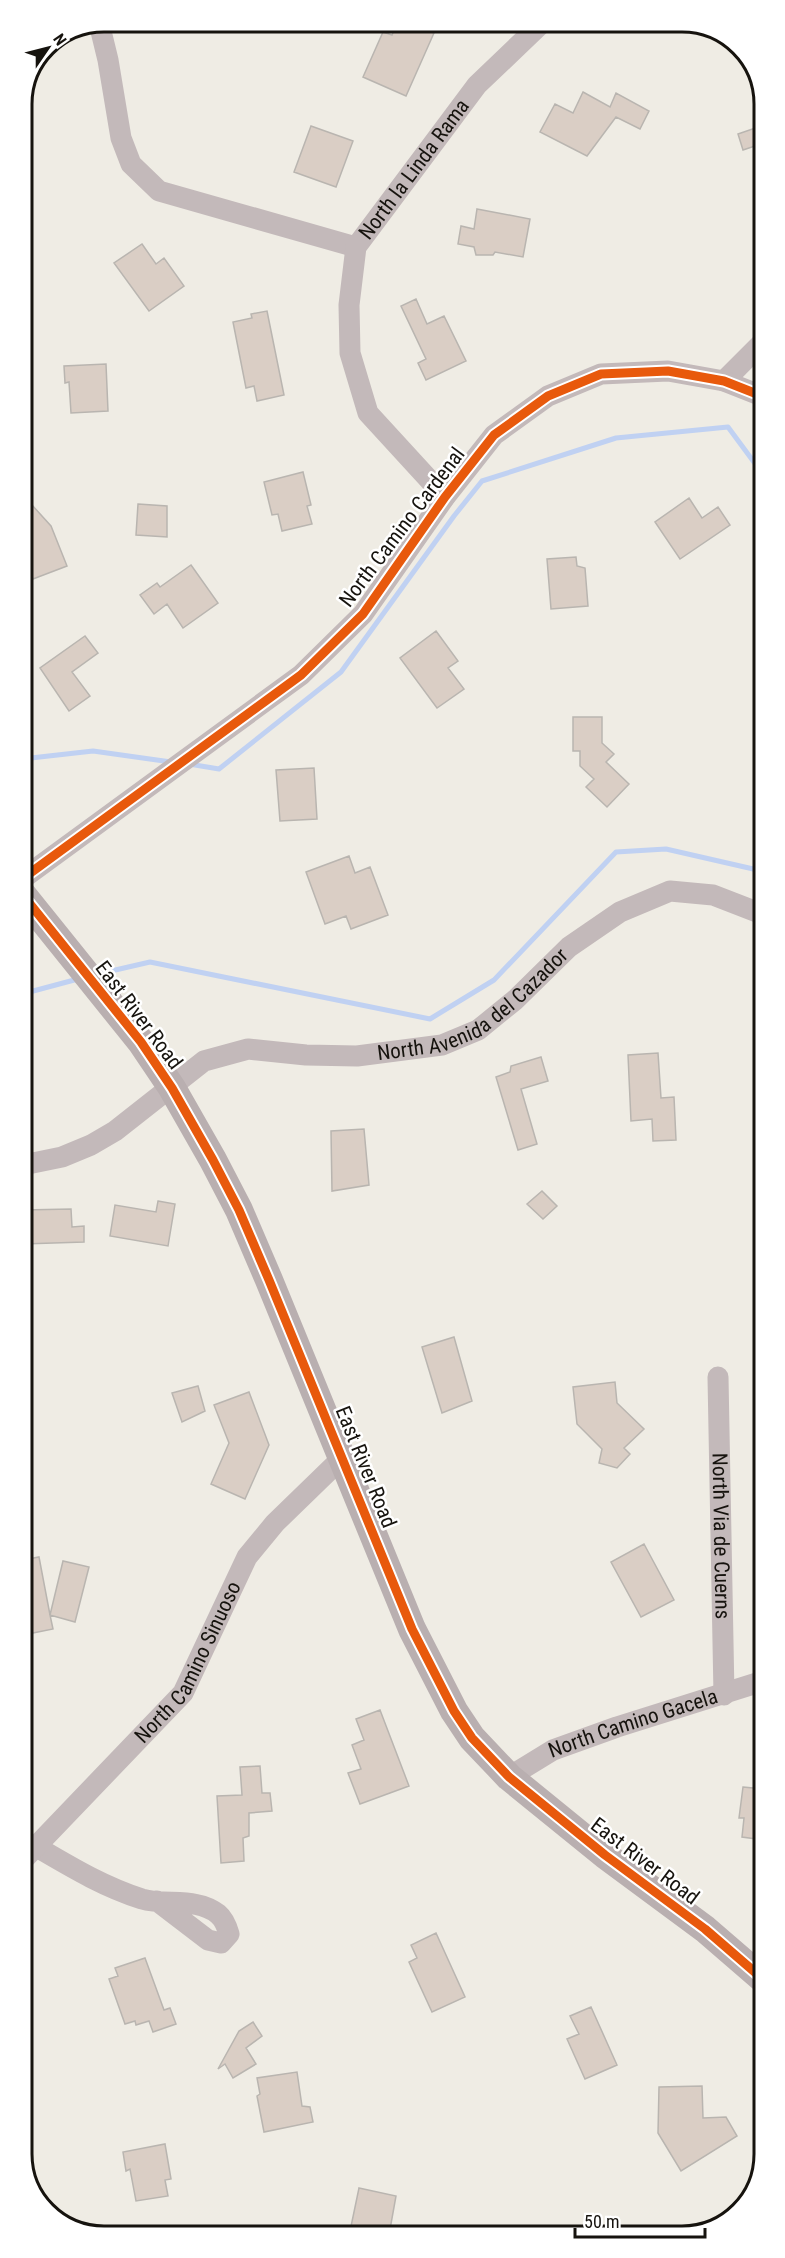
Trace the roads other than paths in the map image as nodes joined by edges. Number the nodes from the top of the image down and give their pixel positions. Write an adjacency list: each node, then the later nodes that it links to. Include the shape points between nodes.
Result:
1 (101, 32): 3 (street, via 121,138 131,164 159,191)
2 (532, 32): 3 (street, North la Linda Rama, via 477,85)
3 (356, 247): 7 (street, North la Linda Rama, via 349,305 350,353 368,413)
4 (754, 351): 5 (street)
5 (724, 381): 6 (street, North Camino Cardenal); 7 (street, North Camino Cardenal, via 668,371 601,374 548,396 494,435)
6 (754, 393)
7 (445, 497): 8 (street, North Camino Cardenal, via 363,614 301,675)
8 (32, 872)
9 (32, 906): 11 (street, East River Road, via 141,1042)
10 (754, 911): 11 (street, North Avenida del Cazador, via 712,895 670,891 614,916 569,947 478,1030 442,1045 357,1056 248,1049 204,1061)
11 (172, 1088): 12 (street, North Avenida del Cazador, via 91,1145 62,1157); 14 (street, East River Road, via 239,1210)
12 (32, 1163)
13 (718, 1377): 16 (street, North Via de Cuerns)
14 (343, 1457): 17 (street, East River Road, via 412,1629 454,1711); 18 (street, North Camino Sinuoso, via 275,1523 248,1557 183,1693)
15 (754, 1684): 16 (street, North Camino Gacela)
16 (724, 1695): 17 (street, North Camino Gacela, via 553,1750)
17 (509, 1777): 21 (street, East River Road)
18 (32, 1850)
19 (32, 1854): 20 (street, via 101,1885)
20 (157, 1900)
21 (754, 1971)

